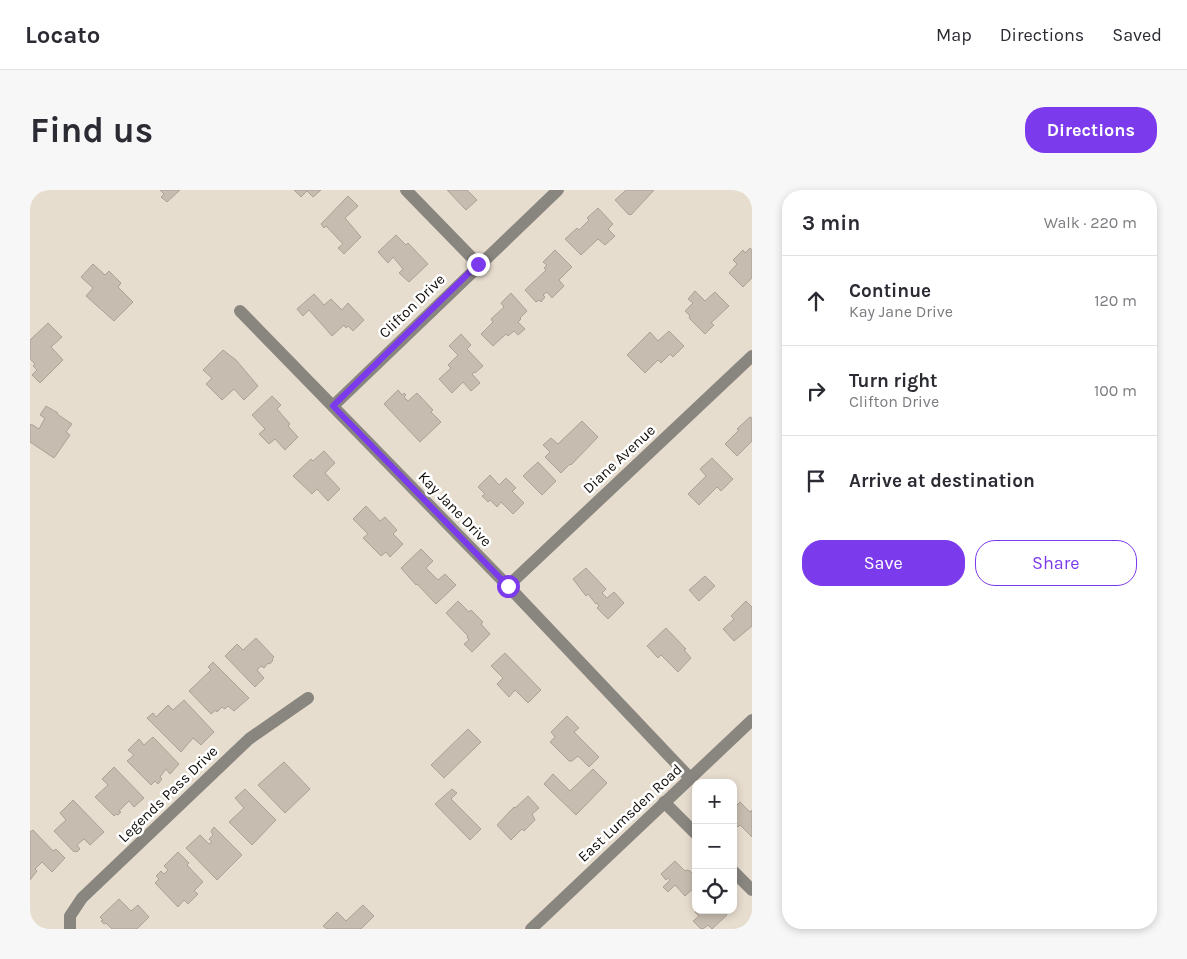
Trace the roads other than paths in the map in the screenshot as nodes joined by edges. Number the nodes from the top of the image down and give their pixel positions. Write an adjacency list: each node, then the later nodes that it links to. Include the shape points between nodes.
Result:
1 (406, 190): 3 (street)
2 (558, 190): 3 (street, Clifton Drive)
3 (478, 264): 6 (street, Clifton Drive)
4 (240, 311): 6 (street, Kay Jane Drive)
5 (752, 356): 7 (street, Diane Avenue)
6 (333, 406): 7 (street, Kay Jane Drive)
7 (508, 586): 10 (street, Kay Jane Drive)
8 (308, 698): 15 (street, Legends Pass Drive, via 250,739 82,898 70,916)
9 (752, 720): 10 (street, East Lumsden Road)
10 (690, 778): 11 (street, East Lumsden Road)
11 (664, 802): 12 (street); 16 (street, East Lumsden Road)
12 (692, 830)
13 (737, 875): 14 (street)
14 (752, 890)
15 (70, 929)
16 (530, 929)

